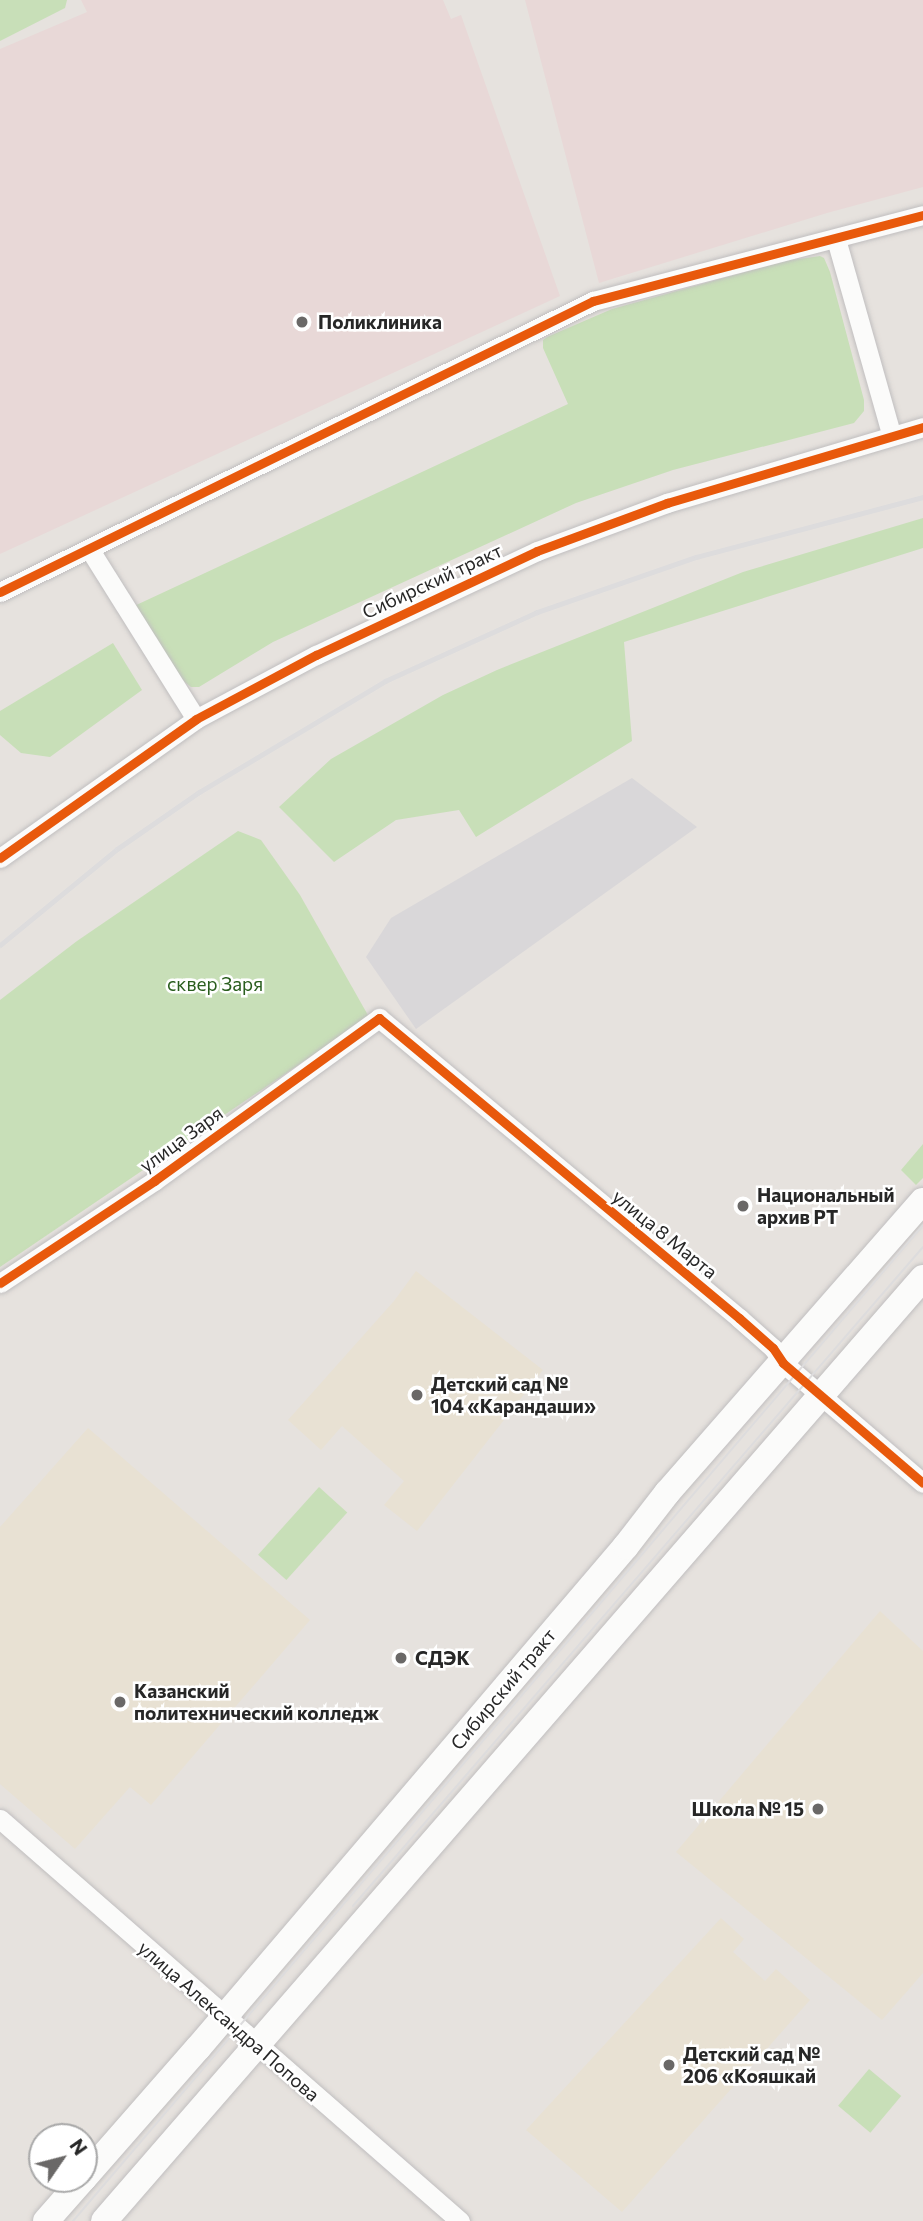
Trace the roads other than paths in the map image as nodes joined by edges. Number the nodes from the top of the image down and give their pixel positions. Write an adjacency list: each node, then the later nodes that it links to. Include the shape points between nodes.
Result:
1 (923, 215): 2 (street)
2 (836, 239): 4 (street); 5 (street, via 593,301)
3 (923, 427): 4 (street, Сибирский тракт)
4 (891, 434): 7 (street, Сибирский тракт, via 667,503 537,551 316,655)
5 (90, 550): 6 (street); 7 (street)
6 (0, 592)
7 (196, 719): 8 (street, Сибирский тракт)
8 (0, 859)
9 (379, 1018): 12 (street, улица Заря, via 154,1181); 13 (street, улица 8 Марта, via 739,1318)
10 (923, 1200): 13 (main road, Сибирский тракт)
11 (923, 1278): 14 (main road)
12 (0, 1283)
13 (783, 1363): 14 (street, улица 8 Марта); 17 (main road, Сибирский тракт, via 667,1493)
14 (822, 1396): 15 (street, улица 8 Марта); 18 (main road)
15 (923, 1483)
16 (0, 1819): 17 (street, улица Александра Попова)
17 (224, 2017): 18 (street, улица Александра Попова); 19 (main road, Сибирский тракт)
18 (256, 2045): 22 (main road); 23 (street, улица Александра Попова)
19 (98, 2163)
20 (71, 2193): 21 (main road, Сибирский тракт)
21 (46, 2221)
22 (104, 2221)
23 (460, 2221)

